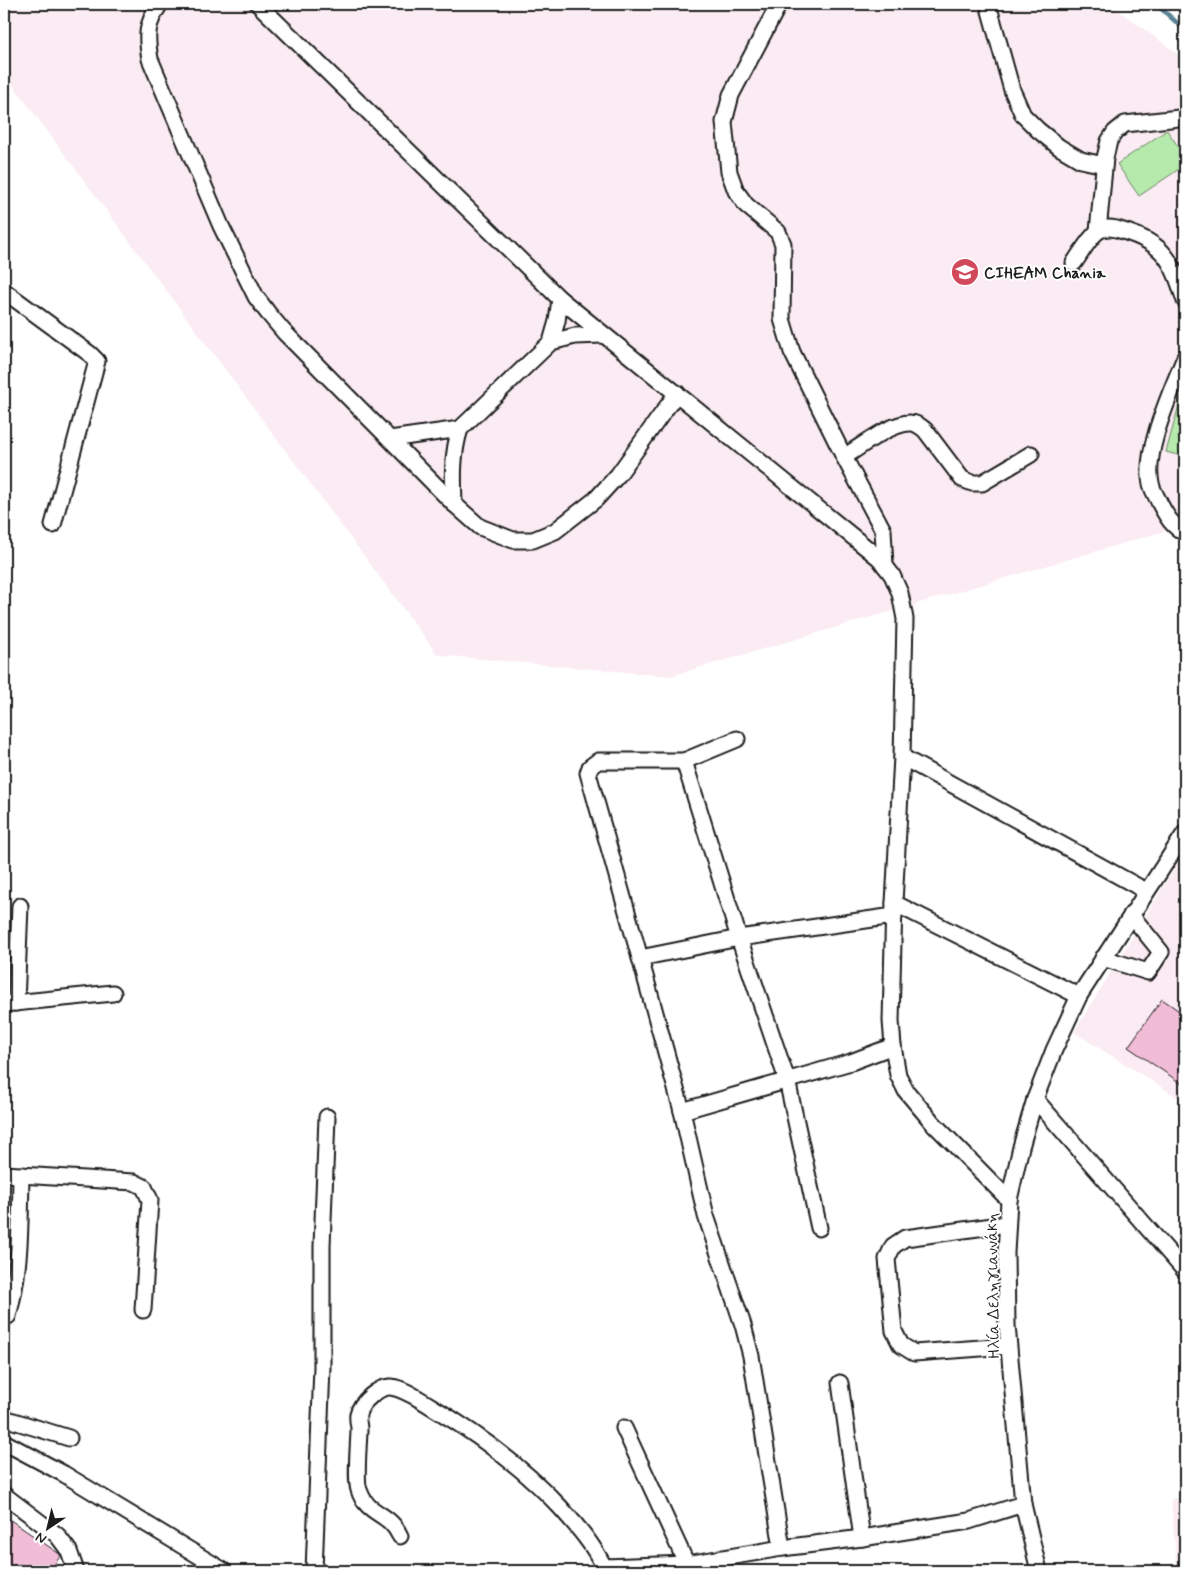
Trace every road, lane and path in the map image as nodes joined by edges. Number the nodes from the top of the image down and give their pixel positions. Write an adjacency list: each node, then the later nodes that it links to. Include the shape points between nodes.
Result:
1 (160, 4): 17 (street, via 146,36 150,59 221,226 256,297 284,332)
2 (258, 4): 10 (street)
3 (779, 4): 19 (street, via 731,96 724,122 729,172 746,205 778,232 783,244 782,319 792,352)
4 (988, 4): 6 (street, via 1012,90 1023,115 1038,130 1081,160)
5 (1185, 118): 6 (street, via 1125,124 1108,142)
6 (1104, 165): 7 (street)
7 (1098, 231): 8 (street); 11 (street, via 1106,228 1134,234 1162,250 1174,270)
8 (1074, 263)
9 (4, 291): 21 (street, via 97,361)
10 (560, 299): 12 (street); 13 (street)
11 (1185, 301)
12 (603, 335): 13 (street, via 575,336); 15 (street)
13 (551, 342): 16 (street)
14 (1185, 357): 22 (street, via 1150,456 1151,485 1168,520)
15 (677, 393): 20 (street, via 618,475 596,499 554,531 533,540 513,540 480,527); 23 (street)
16 (460, 429): 17 (street); 20 (street, via 452,470)
17 (390, 439): 20 (street)
18 (1031, 454): 19 (street, via 982,483 972,483 962,479 925,430 911,423 881,434)
19 (844, 457): 23 (street, via 883,530)
20 (454, 504)
21 (53, 525)
22 (1185, 532)
23 (885, 566): 25 (street, via 900,593 905,619)
24 (737, 739): 26 (street)
25 (902, 757): 28 (street); 30 (street)
26 (684, 761): 32 (street); 33 (street, via 598,760 588,773)
27 (1185, 833): 28 (street, Ηλία Δεληγιαννάκη)
28 (1146, 891): 31 (street, Ηλία Δεληγιαννάκη)
29 (20, 906): 37 (street)
30 (894, 909): 32 (street); 36 (street); 38 (street)
31 (1130, 915): 34 (street, Ηλία Δεληγιαννάκη); 34 (street, via 1161,952 1148,972)
32 (739, 938): 33 (street); 39 (street)
33 (640, 958): 41 (street)
34 (1103, 958): 36 (street, Ηλία Δεληγιαννάκη)
35 (113, 993): 37 (street)
36 (1079, 996): 40 (street, Ηλία Δεληγιαννάκη)
37 (10, 1003)
38 (892, 1046): 39 (street, via 851,1062); 45 (street, via 898,1075 906,1091)
39 (787, 1080): 41 (street); 47 (street)
40 (1035, 1099): 45 (street, Ηλία Δεληγιαννάκη); 48 (street)
41 (682, 1111): 61 (street, via 706,1216 751,1356)
42 (327, 1117): 66 (street)
43 (4, 1174): 44 (street)
44 (21, 1175): 49 (street, via 134,1182 144,1187 150,1200); 50 (street, via 18,1265)
45 (1009, 1200): 46 (street, Ηλία Δεληγιαννάκη)
46 (1006, 1224): 51 (street, Ηλία Δεληγιαννάκη); 51 (street, via 905,1238 893,1246 887,1258 894,1331 901,1345 914,1353)
47 (819, 1228)
48 (1185, 1271)
49 (143, 1310)
50 (8, 1316)
51 (1008, 1346): 58 (street, Ηλία Δεληγιαννάκη)
52 (840, 1383): 60 (street)
53 (4, 1418): 55 (street)
54 (624, 1428): 62 (street)
55 (69, 1438)
56 (4, 1442): 65 (street, via 64,1474)
57 (4, 1495): 64 (street, via 57,1535 69,1550)
58 (1023, 1504): 60 (street, via 968,1521); 67 (street, Ηλία Δεληγιαννάκη)
59 (400, 1536): 63 (street, via 392,1522 364,1502 358,1488 358,1414 380,1389 390,1387 405,1391 444,1414 506,1457 574,1523 595,1548 604,1567)
60 (862, 1538): 61 (street)
61 (782, 1548): 62 (street)
62 (688, 1567): 63 (street)
63 (657, 1568)
64 (76, 1571)
65 (224, 1571)
66 (314, 1571)
67 (1039, 1571)

